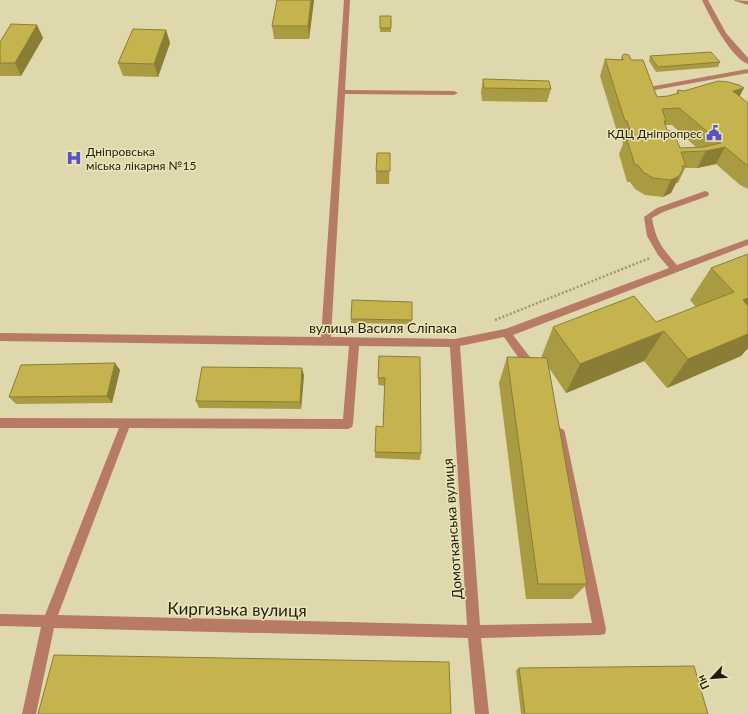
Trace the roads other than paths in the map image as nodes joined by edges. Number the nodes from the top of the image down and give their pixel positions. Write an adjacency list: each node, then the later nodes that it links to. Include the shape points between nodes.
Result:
1 (347, 0): 8 (street)
2 (706, 0): 5 (street, via 720,30 731,46)
3 (737, 0): 4 (street)
4 (748, 3)
5 (748, 62)
6 (748, 71): 7 (street)
7 (649, 90)
8 (342, 92): 9 (street); 15 (street)
9 (454, 93)
10 (705, 194): 12 (street, via 660,210 648,217 651,236)
11 (746, 245): 12 (street, вулиця Василя Сліпака)
12 (675, 269): 13 (street, вулиця Василя Сліпака)
13 (506, 333): 17 (street, вулиця Василя Сліпака); 18 (street)
14 (0, 337): 15 (street, вулиця Василя Сліпака)
15 (326, 342): 16 (street, вулиця Василя Сліпака)
16 (354, 342): 17 (street, вулиця Василя Сліпака); 21 (street, via 348,424)
17 (455, 343): 24 (street, Домотканська вулиця)
18 (538, 376)
19 (557, 418): 24 (street, Киргизька вулиця, via 600,629)
20 (0, 423): 21 (street)
21 (126, 423): 23 (street)
22 (0, 620): 23 (street, Киргизька вулиця)
23 (49, 621): 24 (street, Киргизька вулиця); 25 (street)
24 (474, 632): 26 (street, Домотканська вулиця)
25 (29, 714)
26 (482, 714)

